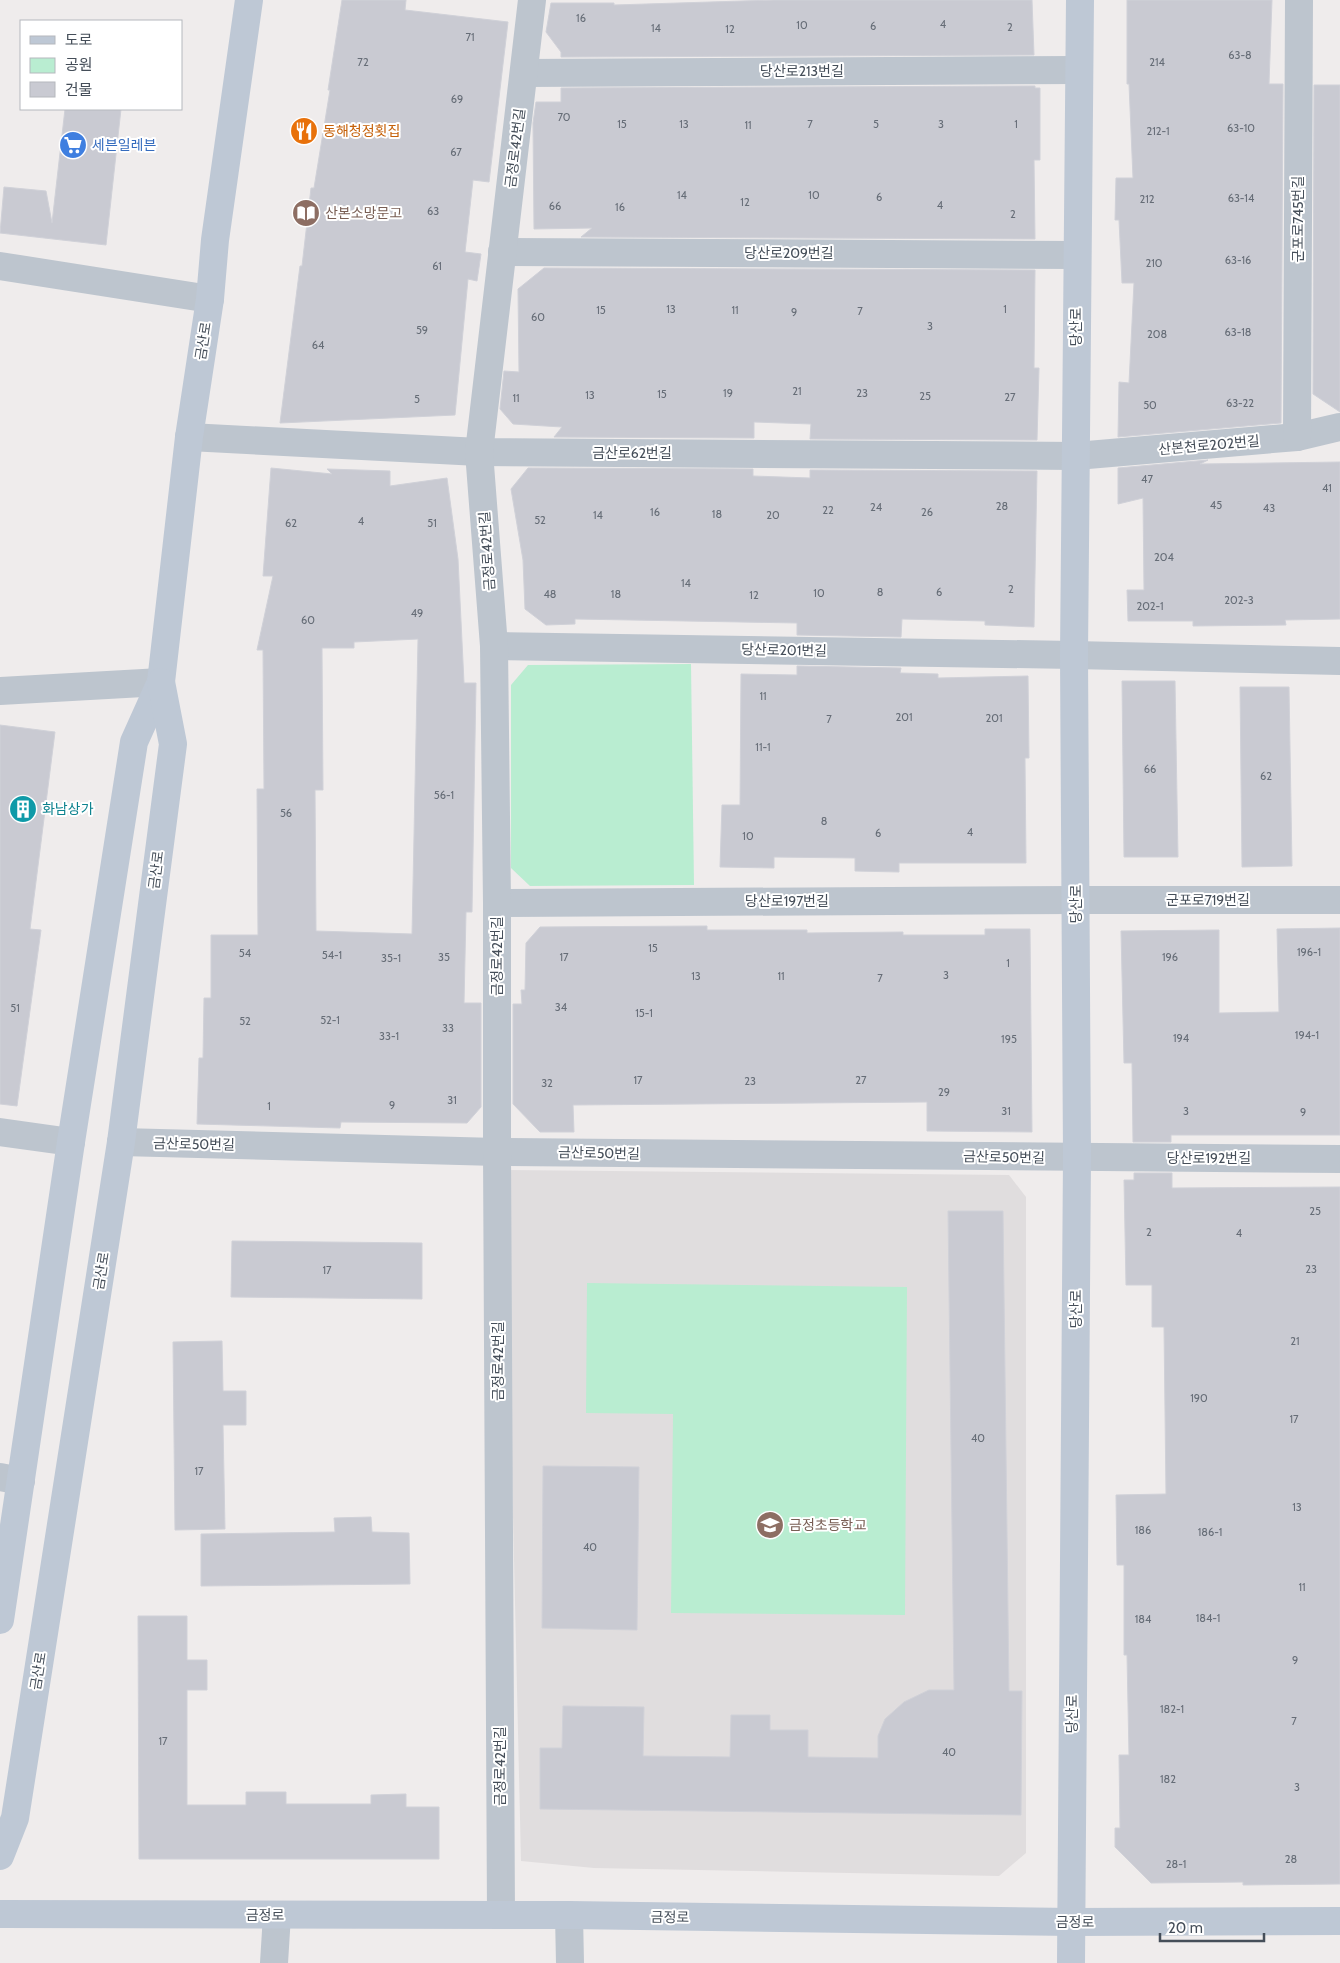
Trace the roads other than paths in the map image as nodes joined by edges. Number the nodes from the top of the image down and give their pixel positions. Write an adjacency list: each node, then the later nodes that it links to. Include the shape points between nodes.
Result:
1 (249, 0): 10 (street, 금산로, via 215,240)
2 (532, 0): 6 (street, 금정로42번길)
3 (1080, 0): 5 (street, 당산로)
4 (1299, 0): 13 (street, 군포로745번길)
5 (1079, 70): 6 (street, 당산로213번길); 8 (street, 당산로)
6 (524, 73): 7 (street, 금정로42번길)
7 (502, 252): 8 (street, 당산로209번길); 14 (street, 금정로42번길)
8 (1076, 255): 15 (street, 당산로)
9 (0, 266): 10 (street)
10 (210, 299): 12 (street, 금산로)
11 (1340, 427): 13 (street, 산본천로202번길)
12 (189, 437): 14 (street, 금산로62번길); 19 (street, 금산로)
13 (1298, 437): 15 (street, 산본천로202번길)
14 (479, 452): 15 (street, 금산로62번길); 16 (street, 금정로42번길)
15 (1076, 456): 17 (street, 당산로)
16 (494, 646): 17 (street, 당산로201번길); 23 (street, 금정로42번길)
17 (1074, 655): 18 (street); 21 (street, 당산로)
18 (1340, 661)
19 (161, 682): 20 (street); 25 (street, 금산로, via 134,742); 26 (street, 금산로, via 173,744)
20 (0, 691)
21 (1076, 900): 22 (street, 군포로719번길); 23 (street, 당산로197번길); 28 (street, 당산로)
22 (1340, 900)
23 (498, 903): 27 (street, 금정로42번길)
24 (0, 1132): 25 (street)
25 (71, 1142): 30 (street, 금산로)
26 (121, 1142): 27 (street, 금산로50번길); 32 (street, 금산로, via 15,1818)
27 (497, 1152): 28 (street, 금산로50번길); 35 (street, 금정로42번길)
28 (1077, 1158): 29 (street, 당산로192번길); 38 (street, 당산로)
29 (1340, 1159)
30 (10, 1479): 31 (street, 금산로)
31 (0, 1620)
32 (0, 1856)
33 (0, 1914): 34 (street, 금정로)
34 (277, 1915): 35 (street, 금정로); 39 (street)
35 (501, 1915): 36 (street, 금정로)
36 (570, 1915): 38 (street, 금정로); 40 (street)
37 (1340, 1921): 38 (street, 금정로)
38 (1070, 1922): 41 (street, 당산로)
39 (274, 1963)
40 (570, 1963)
41 (1071, 1963)

